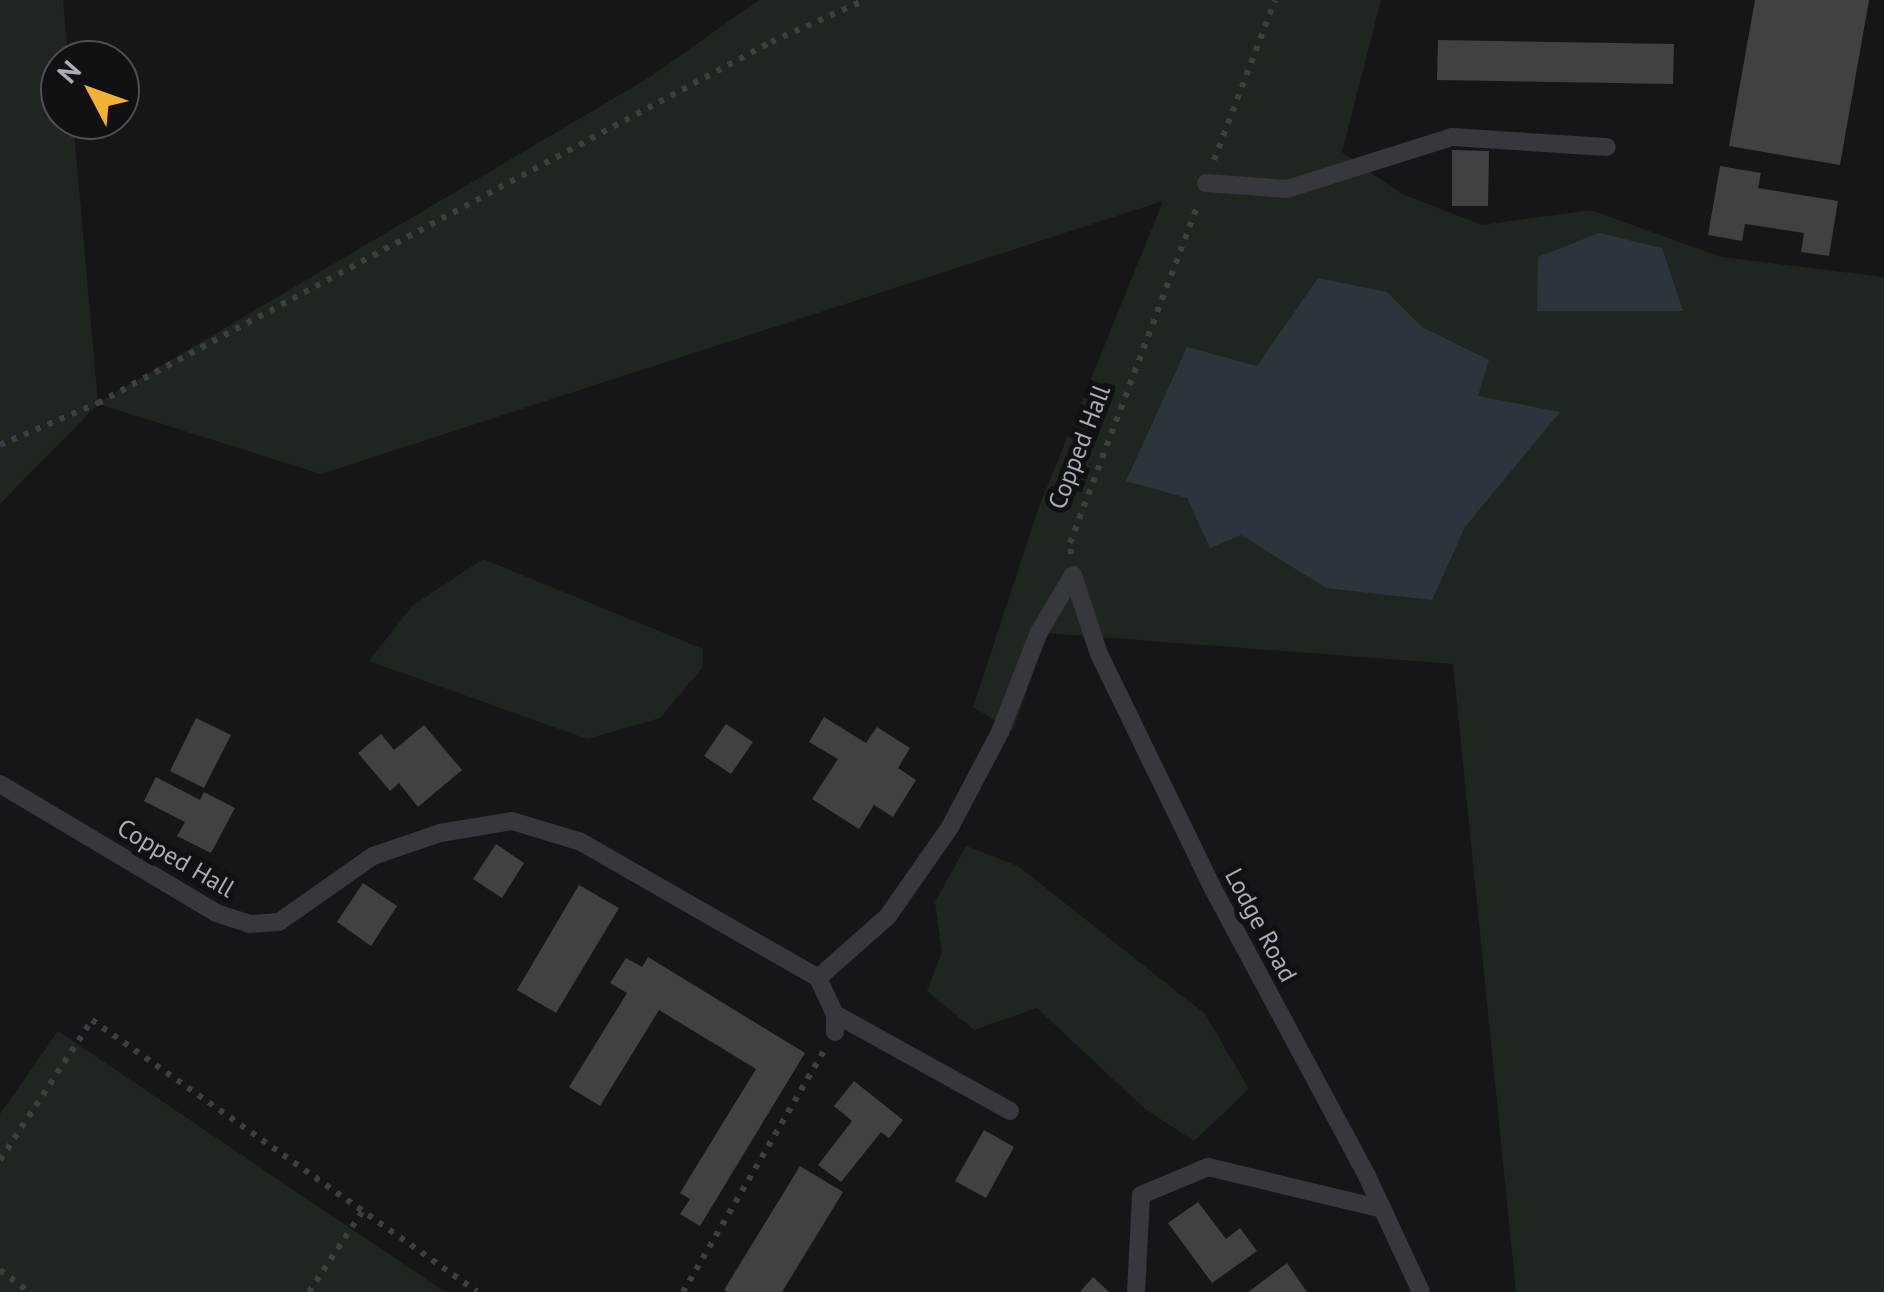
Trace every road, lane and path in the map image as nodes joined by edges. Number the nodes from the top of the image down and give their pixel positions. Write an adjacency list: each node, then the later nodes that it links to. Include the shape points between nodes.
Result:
1 (865, 0): 5 (path, via 771,42 354,270)
2 (1275, 0): 4 (path, Copped Hall)
3 (1607, 147): 4 (lane, via 1452,137 1287,188)
4 (1206, 184): 6 (path, Copped Hall, via 1070,543)
5 (0, 446)
6 (1073, 575): 8 (lane, via 1039,632 1000,732 950,827 888,916); 12 (lane, Lodge Road, via 1099,654 1210,885)
7 (0, 784): 8 (lane, Copped Hall, via 216,913 250,924 279,922 373,856 440,832 512,821 581,842)
8 (818, 978): 9 (lane)
9 (835, 1023): 10 (lane); 18 (path)
10 (1010, 1111)
11 (0, 1160): 13 (path, via 92,1020)
12 (1383, 1210): 19 (lane, via 1208,1167 1141,1194); 20 (lane, Lodge Road)
13 (362, 1212): 16 (path); 17 (path)
14 (0, 1270): 15 (path)
15 (28, 1292)
16 (308, 1292)
17 (476, 1292)
18 (683, 1292)
19 (1136, 1292)
20 (1421, 1292)

